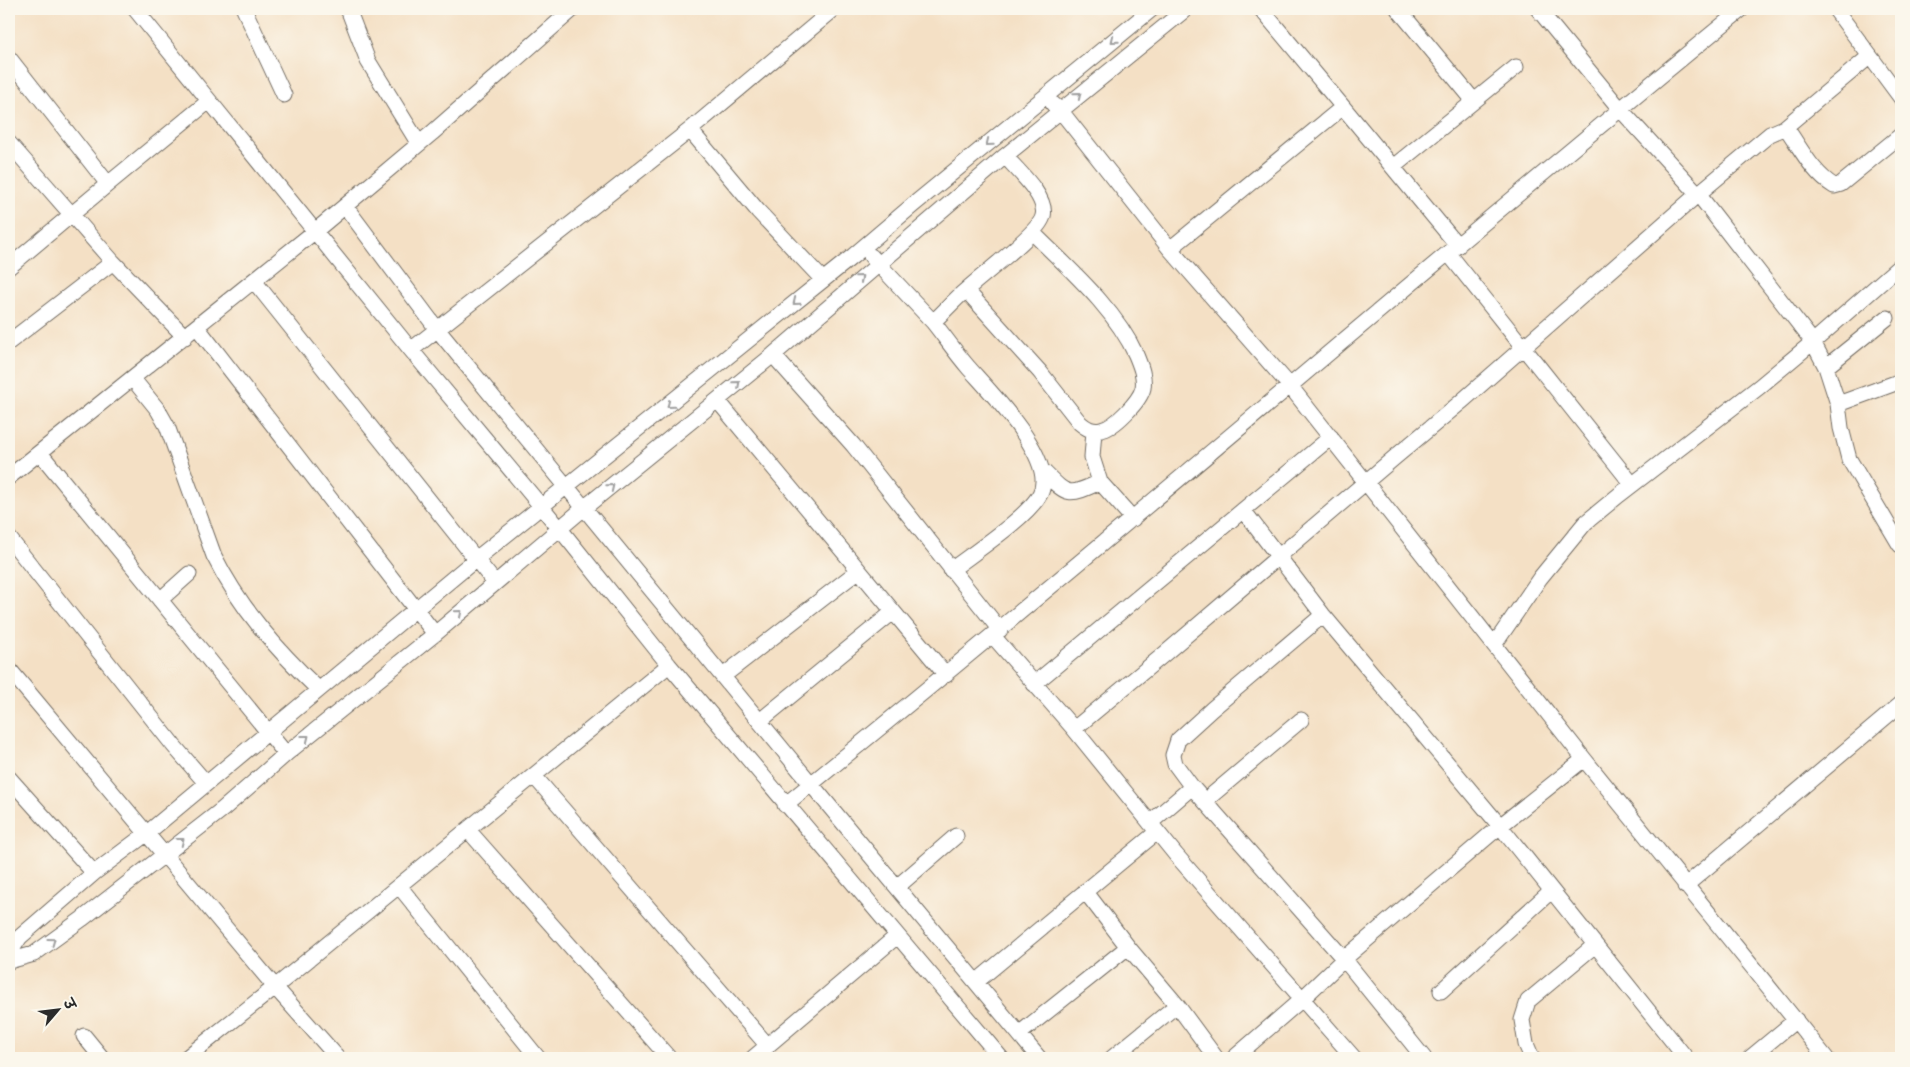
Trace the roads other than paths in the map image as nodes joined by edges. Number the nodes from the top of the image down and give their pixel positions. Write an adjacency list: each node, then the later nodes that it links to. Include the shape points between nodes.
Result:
1 (135, 9): 19 (street)
2 (244, 9): 16 (street)
3 (348, 9): 28 (street, via 368,61)
4 (573, 9): 28 (street)
5 (1152, 9): 17 (street, one-way to 17)
6 (1186, 9): 23 (street, one-way to 6)
7 (1261, 9): 21 (street)
8 (1398, 9): 20 (street)
9 (1538, 9): 22 (street)
10 (1742, 9): 22 (street)
11 (1835, 9): 13 (street)
12 (824, 12): 25 (street)
13 (1870, 56): 18 (street); 24 (street)
14 (9, 58): 31 (street)
15 (1516, 67): 20 (street)
16 (284, 95)
17 (1045, 97): 23 (street); 37 (street, one-way to 37)
18 (1901, 98)
19 (210, 101): 31 (street); 35 (street)
20 (1474, 102): 30 (street)
21 (1343, 107): 30 (street); 38 (street)
22 (1620, 108): 32 (street); 39 (street)
23 (1060, 110): 29 (street); 38 (street)
24 (1784, 128): 26 (street, via 1820,176 1834,186 1841,184); 32 (street, via 1770,134)
25 (690, 130): 44 (street, via 758,211); 50 (street)
26 (1901, 135)
27 (9, 143): 34 (street)
28 (419, 144): 33 (street)
29 (1005, 156): 36 (street, via 1031,186 1043,206 1044,215); 41 (street)
30 (1393, 167): 39 (street)
31 (108, 184): 34 (street)
32 (1698, 194): 53 (street); 54 (street)
33 (345, 206): 35 (street); 50 (street)
34 (71, 214): 40 (street); 43 (street)
35 (314, 232): 45 (street); 55 (street)
36 (1032, 232): 46 (street); 63 (street, via 1114,319 1142,368 1143,389 1137,401 1111,426)
37 (863, 248): 41 (street); 44 (street)
38 (1170, 249): 60 (street)
39 (1454, 250): 54 (street); 60 (street)
40 (113, 262): 51 (street); 52 (street)
41 (878, 264): 48 (street); 56 (street, one-way to 41)
42 (1901, 265): 53 (street)
43 (9, 266)
44 (823, 280): 71 (street, one-way to 71)
45 (254, 281): 49 (street); 80 (street)
46 (966, 290): 48 (street); 63 (street, via 1080,423)
47 (1887, 318): 57 (street)
48 (933, 322): 66 (street, via 1025,436)
49 (197, 327): 51 (street); 86 (street)
50 (438, 329): 55 (street); 71 (street)
51 (184, 337): 58 (street)
52 (9, 342)
53 (1813, 342): 57 (street); 70 (street)
54 (1524, 348): 69 (street); 70 (street)
55 (411, 350): 72 (street)
56 (773, 355): 61 (street, one-way to 56); 81 (street, via 853,444)
57 (1826, 367): 62 (street)
58 (133, 379): 65 (street); 97 (street, via 167,426 224,576 253,620)
59 (1901, 381): 62 (street)
60 (1290, 386): 64 (street); 75 (street)
61 (718, 401): 73 (street, one-way to 61); 82 (street)
62 (1838, 404): 78 (street, via 1849,458)
63 (1094, 431): 68 (street, via 1092,457)
64 (1330, 438): 69 (street); 74 (street)
65 (40, 453): 67 (street); 85 (street)
66 (1043, 471): 68 (street, via 1062,490 1077,492); 81 (street, via 1044,485 1034,504)
67 (9, 477)
68 (1100, 482): 75 (street)
69 (1365, 483): 79 (street); 91 (street)
70 (1632, 484): 91 (street, via 1585,523 1563,548)
71 (567, 488): 72 (street); 73 (street)
72 (542, 507): 76 (street); 80 (street)
73 (584, 508): 76 (street); 95 (street)
74 (1243, 510): 79 (street); 96 (street)
75 (1133, 519): 89 (street)
76 (560, 529): 84 (street); 92 (street)
77 (9, 538): 107 (street)
78 (1900, 545)
79 (1279, 557): 88 (street); 101 (street)
80 (476, 559): 84 (street); 86 (street)
81 (951, 570): 89 (street)
82 (858, 571): 87 (street); 95 (street)
83 (189, 574): 85 (street)
84 (495, 583): 90 (street, one-way to 84)
85 (160, 600): 102 (street)
86 (414, 610): 90 (street); 97 (street)
87 (893, 612): 94 (street); 100 (street)
88 (1324, 615): 109 (street, via 1178,740 1173,755 1175,764); 112 (street)
89 (996, 633): 94 (street); 96 (street)
90 (435, 634): 103 (street, one-way to 90)
91 (1494, 645): 104 (street)
92 (669, 665): 105 (street); 111 (street)
93 (9, 669): 115 (street)
94 (946, 675): 108 (street)
95 (723, 676): 100 (street)
96 (1034, 684): 101 (street)
97 (318, 690): 102 (street)
98 (1901, 704): 120 (street)
99 (1301, 720): 110 (street)
100 (760, 721): 108 (street)
101 (1074, 729): 113 (street)
102 (268, 732): 103 (street); 107 (street)
103 (286, 754): 117 (street, one-way to 103)
104 (1584, 759): 112 (street); 120 (street)
105 (534, 776): 114 (street); 138 (street)
106 (9, 778): 118 (street)
107 (206, 783): 115 (street)
108 (811, 784): 111 (street); 121 (street)
109 (1192, 787): 110 (street); 113 (street)
110 (1206, 800): 128 (street)
111 (786, 805): 124 (street)
112 (1500, 826): 122 (street); 128 (street)
113 (1154, 828): 123 (street); 133 (street)
114 (468, 830): 119 (street); 143 (street)
115 (146, 834): 117 (street); 118 (street)
116 (956, 836): 121 (street)
117 (164, 855): 129 (street, one-way to 117, via 34,954); 131 (street)
118 (94, 873): 127 (street, via 20,937)
119 (399, 886): 131 (street); 142 (street)
120 (1686, 886): 135 (street)
121 (897, 887): 130 (street)
122 (1551, 890): 125 (street); 132 (street)
123 (1086, 891): 126 (street); 130 (street)
124 (897, 936): 138 (street); 145 (street)
125 (1595, 945): 152 (street, via 1528,1001 1522,1020); 153 (street)
126 (1128, 946): 134 (street); 136 (street)
127 (9, 954)
128 (1344, 959): 133 (street); 151 (street)
129 (9, 961)
130 (976, 982): 136 (street)
131 (275, 987): 140 (street); 141 (street)
132 (1441, 991)
133 (1302, 999): 149 (street); 150 (street)
134 (1177, 1005): 147 (street); 148 (street)
135 (1796, 1020): 154 (street); 155 (street)
136 (1019, 1034): 146 (street)
137 (84, 1036): 139 (street)
138 (768, 1046): 144 (street)
139 (102, 1058)
140 (186, 1058)
141 (338, 1058)
142 (538, 1058)
143 (669, 1058)
144 (753, 1058)
145 (1001, 1058)
146 (1039, 1058)
147 (1112, 1058)
148 (1216, 1058)
149 (1234, 1058)
150 (1354, 1058)
151 (1424, 1058)
152 (1532, 1058)
153 (1686, 1058)
154 (1750, 1058)
155 (1826, 1058)

